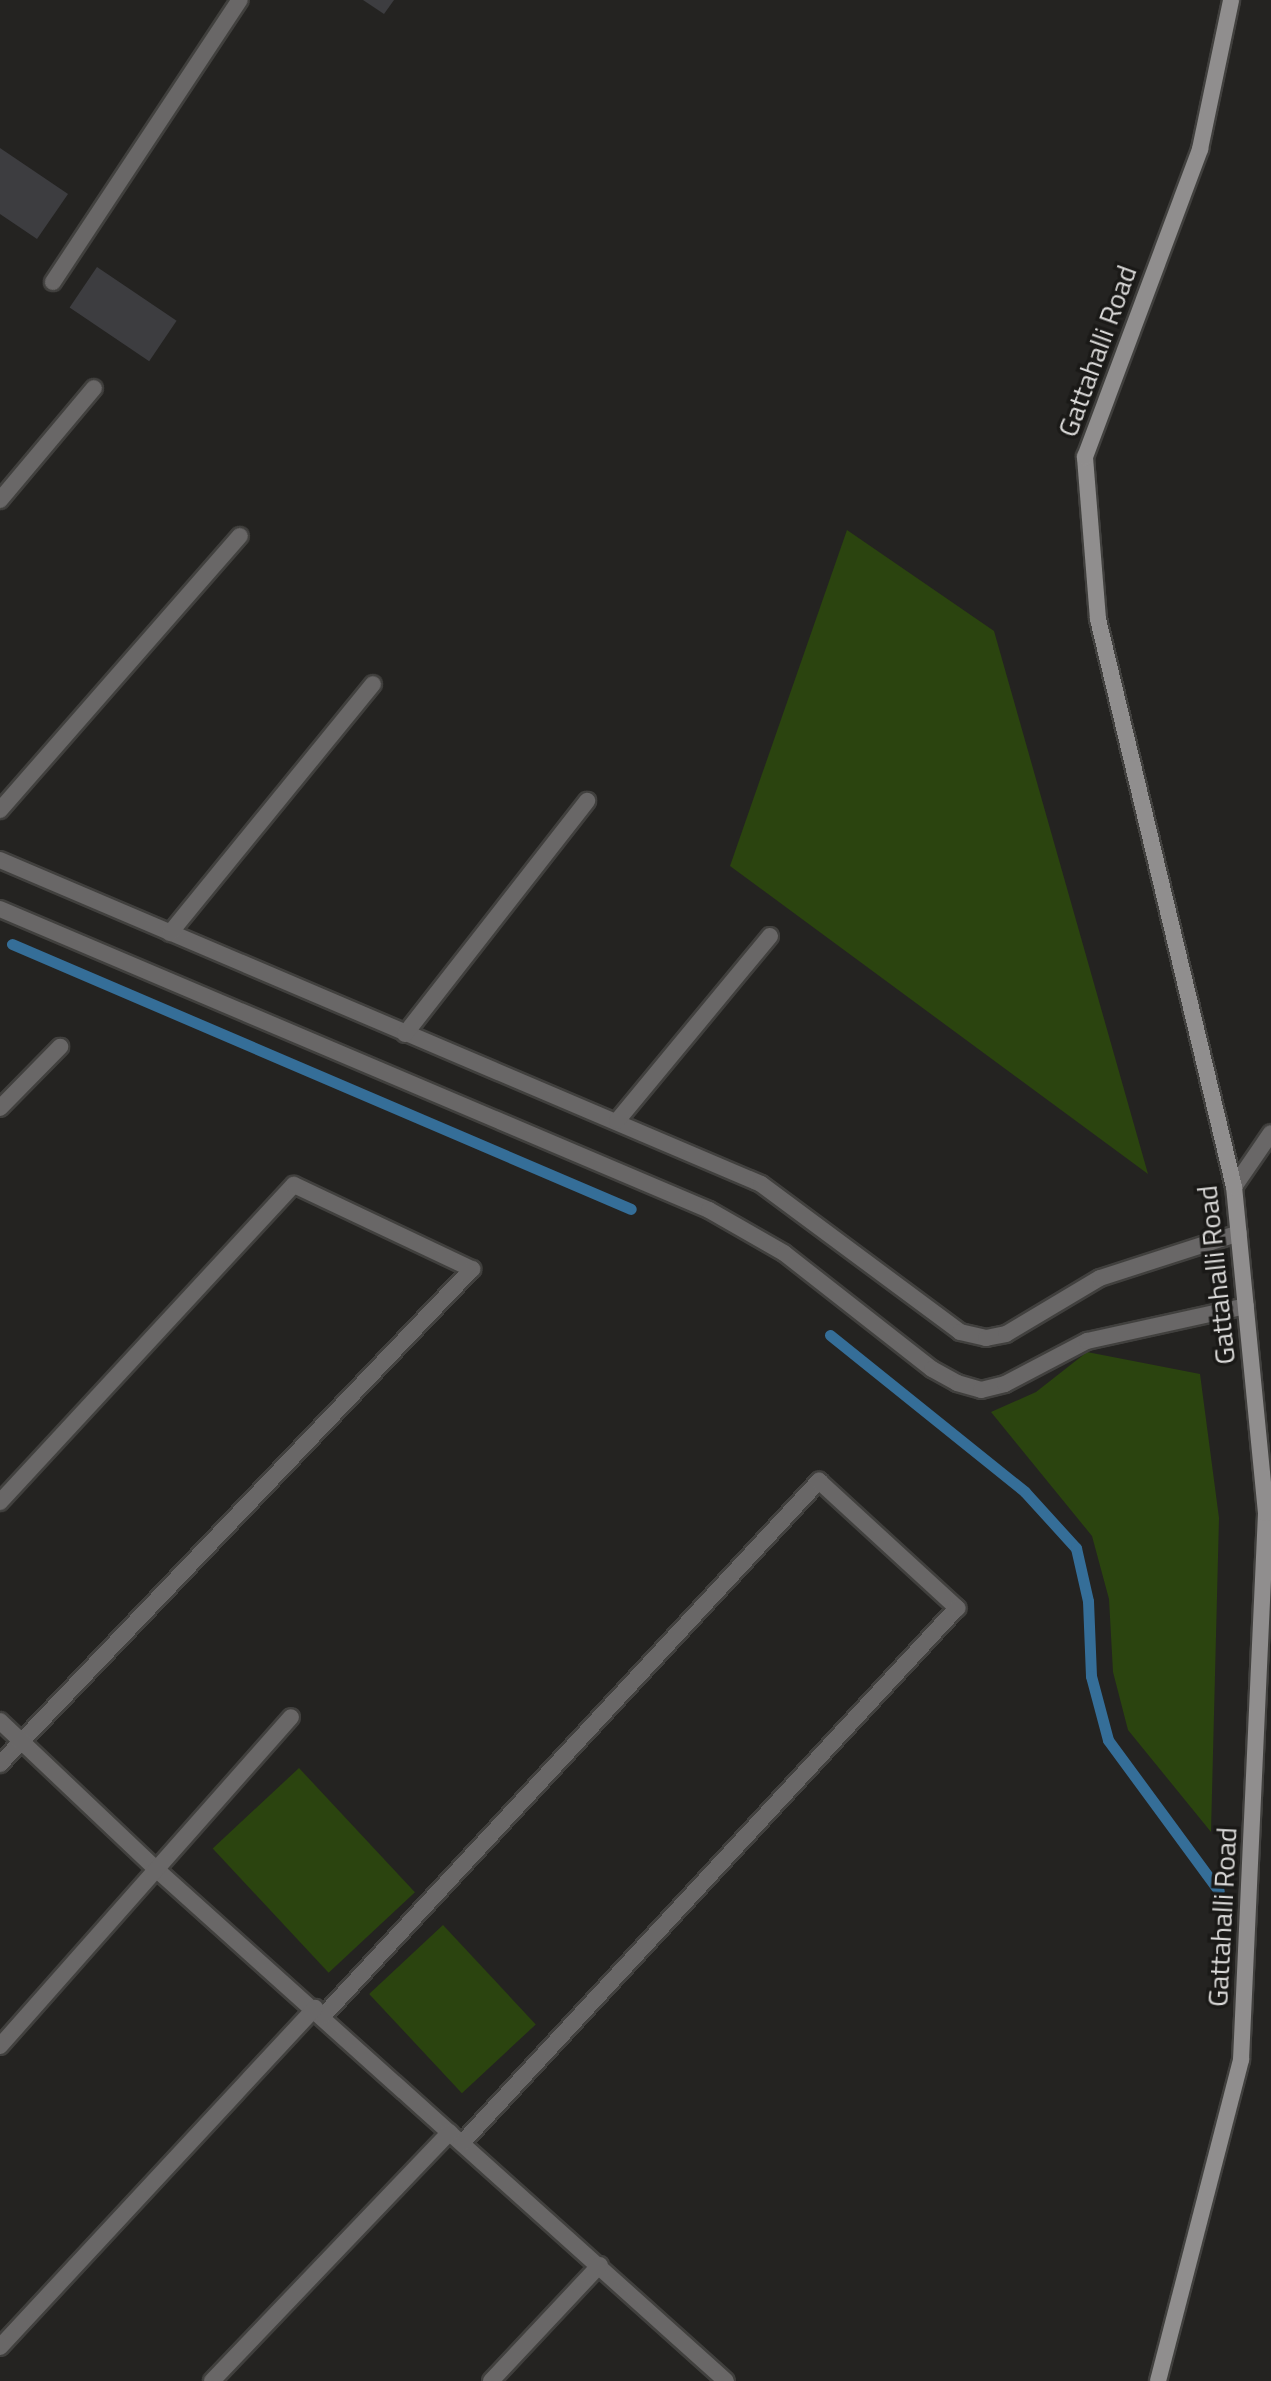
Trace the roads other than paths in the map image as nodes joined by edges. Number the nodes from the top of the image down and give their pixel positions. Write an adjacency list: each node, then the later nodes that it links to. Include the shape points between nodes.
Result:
1 (240, 0): 3 (street)
2 (1231, 0): 19 (main road, Gattahalli Road, via 1200,149 1085,457 1098,619)
3 (53, 282)
4 (94, 388): 5 (street)
5 (0, 500)
6 (240, 536): 9 (street)
7 (373, 684): 12 (street)
8 (587, 801): 14 (street)
9 (0, 810)
10 (0, 860): 12 (street)
11 (0, 909): 21 (street, via 709,1210 784,1253 957,1383 981,1390 1005,1384 1087,1341)
12 (170, 933): 14 (street)
13 (770, 936): 17 (street)
14 (405, 1034): 17 (street)
15 (60, 1047): 16 (street)
16 (0, 1108)
17 (617, 1121): 20 (street, via 761,1184 868,1259 924,1309 960,1332 986,1338 1006,1334 1100,1278)
18 (1271, 1133): 19 (street)
19 (1234, 1187): 20 (main road, Gattahalli Road)
20 (1239, 1233): 21 (main road, Gattahalli Road)
21 (1246, 1306): 36 (main road, Gattahalli Road, via 1266,1513 1241,2060)
22 (0, 1502): 25 (street, via 294,1185 472,1269)
23 (291, 1717): 27 (street)
24 (0, 1721): 25 (street)
25 (21, 1740): 26 (street); 27 (street)
26 (0, 1764)
27 (156, 1869): 28 (street); 29 (street)
28 (319, 2012): 30 (street); 30 (street, via 819,1481 957,1608); 32 (street)
29 (0, 2046)
30 (456, 2138): 31 (street); 33 (street)
31 (600, 2265): 34 (street); 35 (street)
32 (0, 2347)
33 (212, 2381)
34 (491, 2381)
35 (726, 2381)
36 (1158, 2381)

